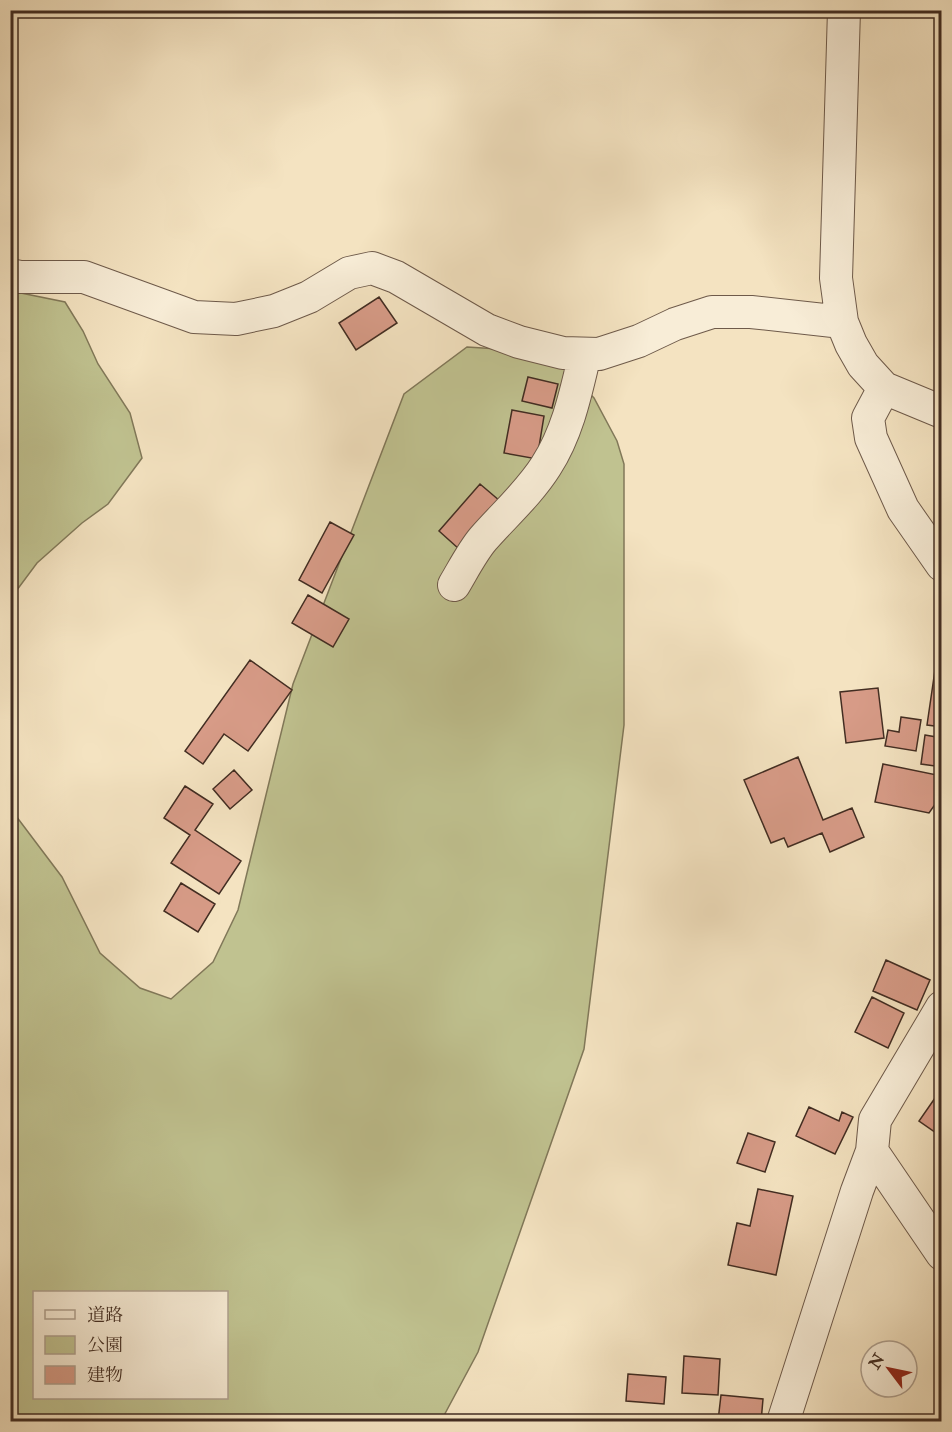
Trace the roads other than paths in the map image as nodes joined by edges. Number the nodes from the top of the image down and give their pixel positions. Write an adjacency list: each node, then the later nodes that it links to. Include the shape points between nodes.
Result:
1 (844, 10): 3 (street, via 836,279)
2 (10, 275): 4 (street, via 84,277 194,316 236,319 274,311 309,297 349,273 372,268 396,277 487,330 563,353)
3 (842, 322): 4 (street, via 752,312 712,312 639,341 599,354); 5 (street, via 863,365)
4 (585, 354): 8 (street, via 574,402 547,465 481,541)
5 (884, 388): 6 (street); 7 (street, via 868,418 871,438 903,509)
6 (942, 412)
7 (942, 565)
8 (454, 585)
9 (942, 1007): 10 (street, via 875,1120)
10 (872, 1151): 11 (street); 12 (street)
11 (942, 1254)
12 (783, 1422)

